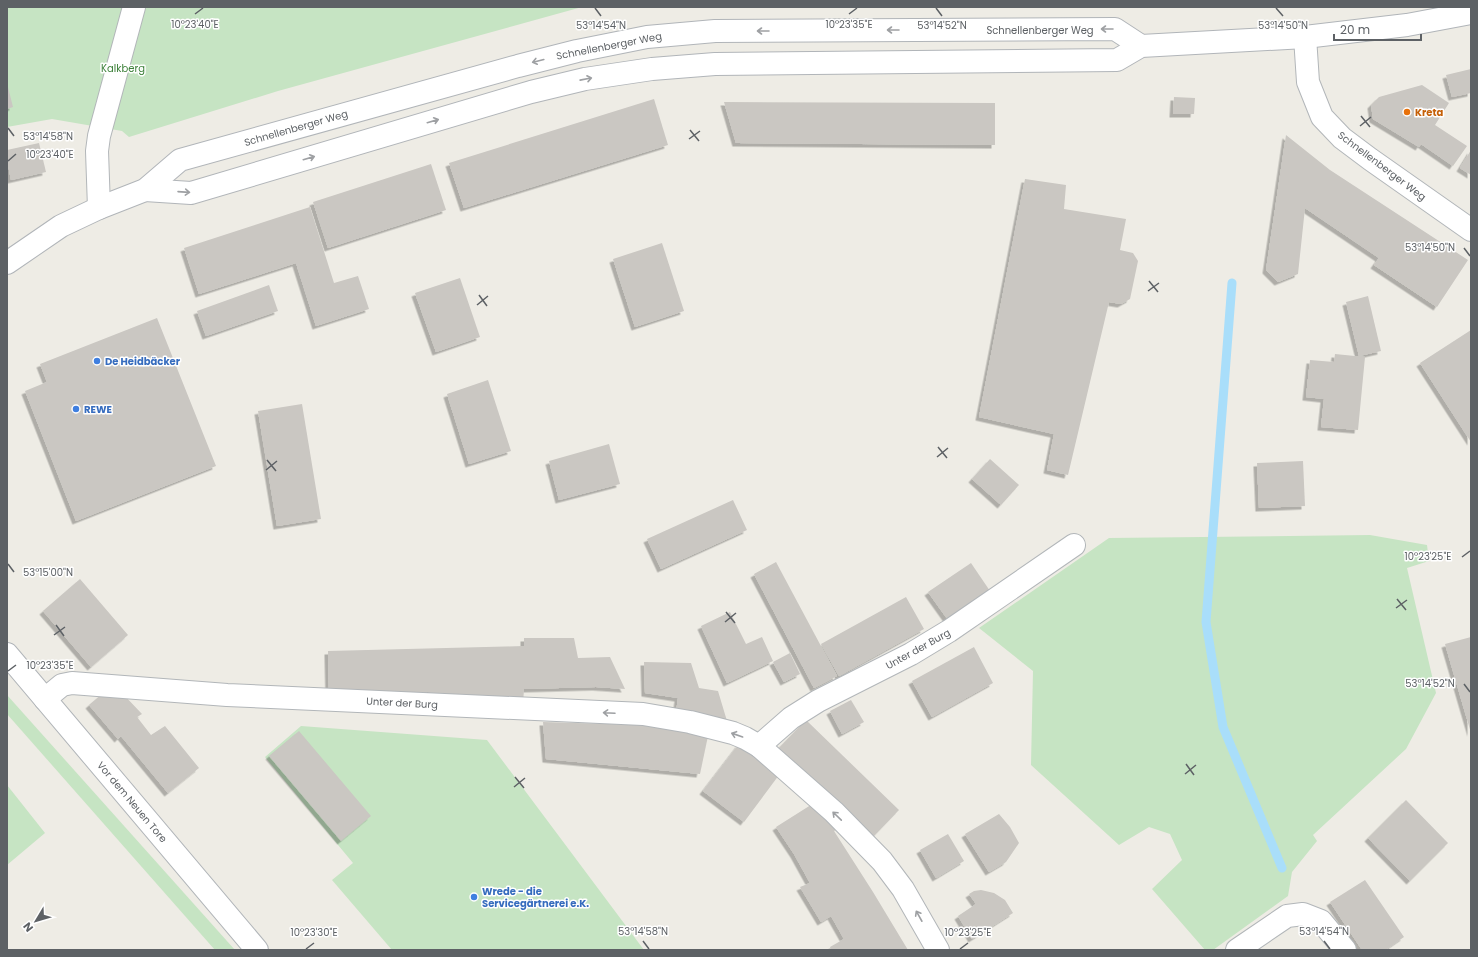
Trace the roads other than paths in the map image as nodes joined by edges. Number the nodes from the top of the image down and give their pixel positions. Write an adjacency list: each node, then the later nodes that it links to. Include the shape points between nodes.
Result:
1 (134, 7): 6 (main road, via 99,136)
2 (1471, 13): 3 (main road, via 1407,25)
3 (1305, 37): 4 (main road, Schnellenberger Weg); 7 (main road, Schnellenberger Weg, via 1308,82 1322,117 1342,138)
4 (1141, 46): 5 (main road, Schnellenberger Weg, one-way to 4, via 191,192 531,92 585,79 652,69 715,64 1117,60); 5 (main road, Schnellenberger Weg, one-way to 5, via 1115,29 715,31 647,37 518,66 180,160)
5 (145, 190): 6 (main road, Schnellenberger Weg)
6 (99, 208): 8 (main road, Schnellenberger Weg, via 61,226)
7 (1471, 230)
8 (7, 263)
9 (1074, 546): 12 (main road, Unter der Burg, via 950,632 818,701 791,718)
10 (7, 654): 11 (main road, Vor dem Neuen Tore)
11 (45, 699): 12 (main road, Unter der Burg, one-way to 11, via 734,733 643,714 227,694 72,683 62,685); 13 (main road, Vor dem Neuen Tore)
12 (759, 746): 14 (main road, Unter der Burg, one-way to 12, via 903,889 882,861 834,812)
13 (257, 950)
14 (938, 950)
15 (1236, 950): 16 (main road, via 1287,916 1304,914 1320,921)
16 (1345, 950)

